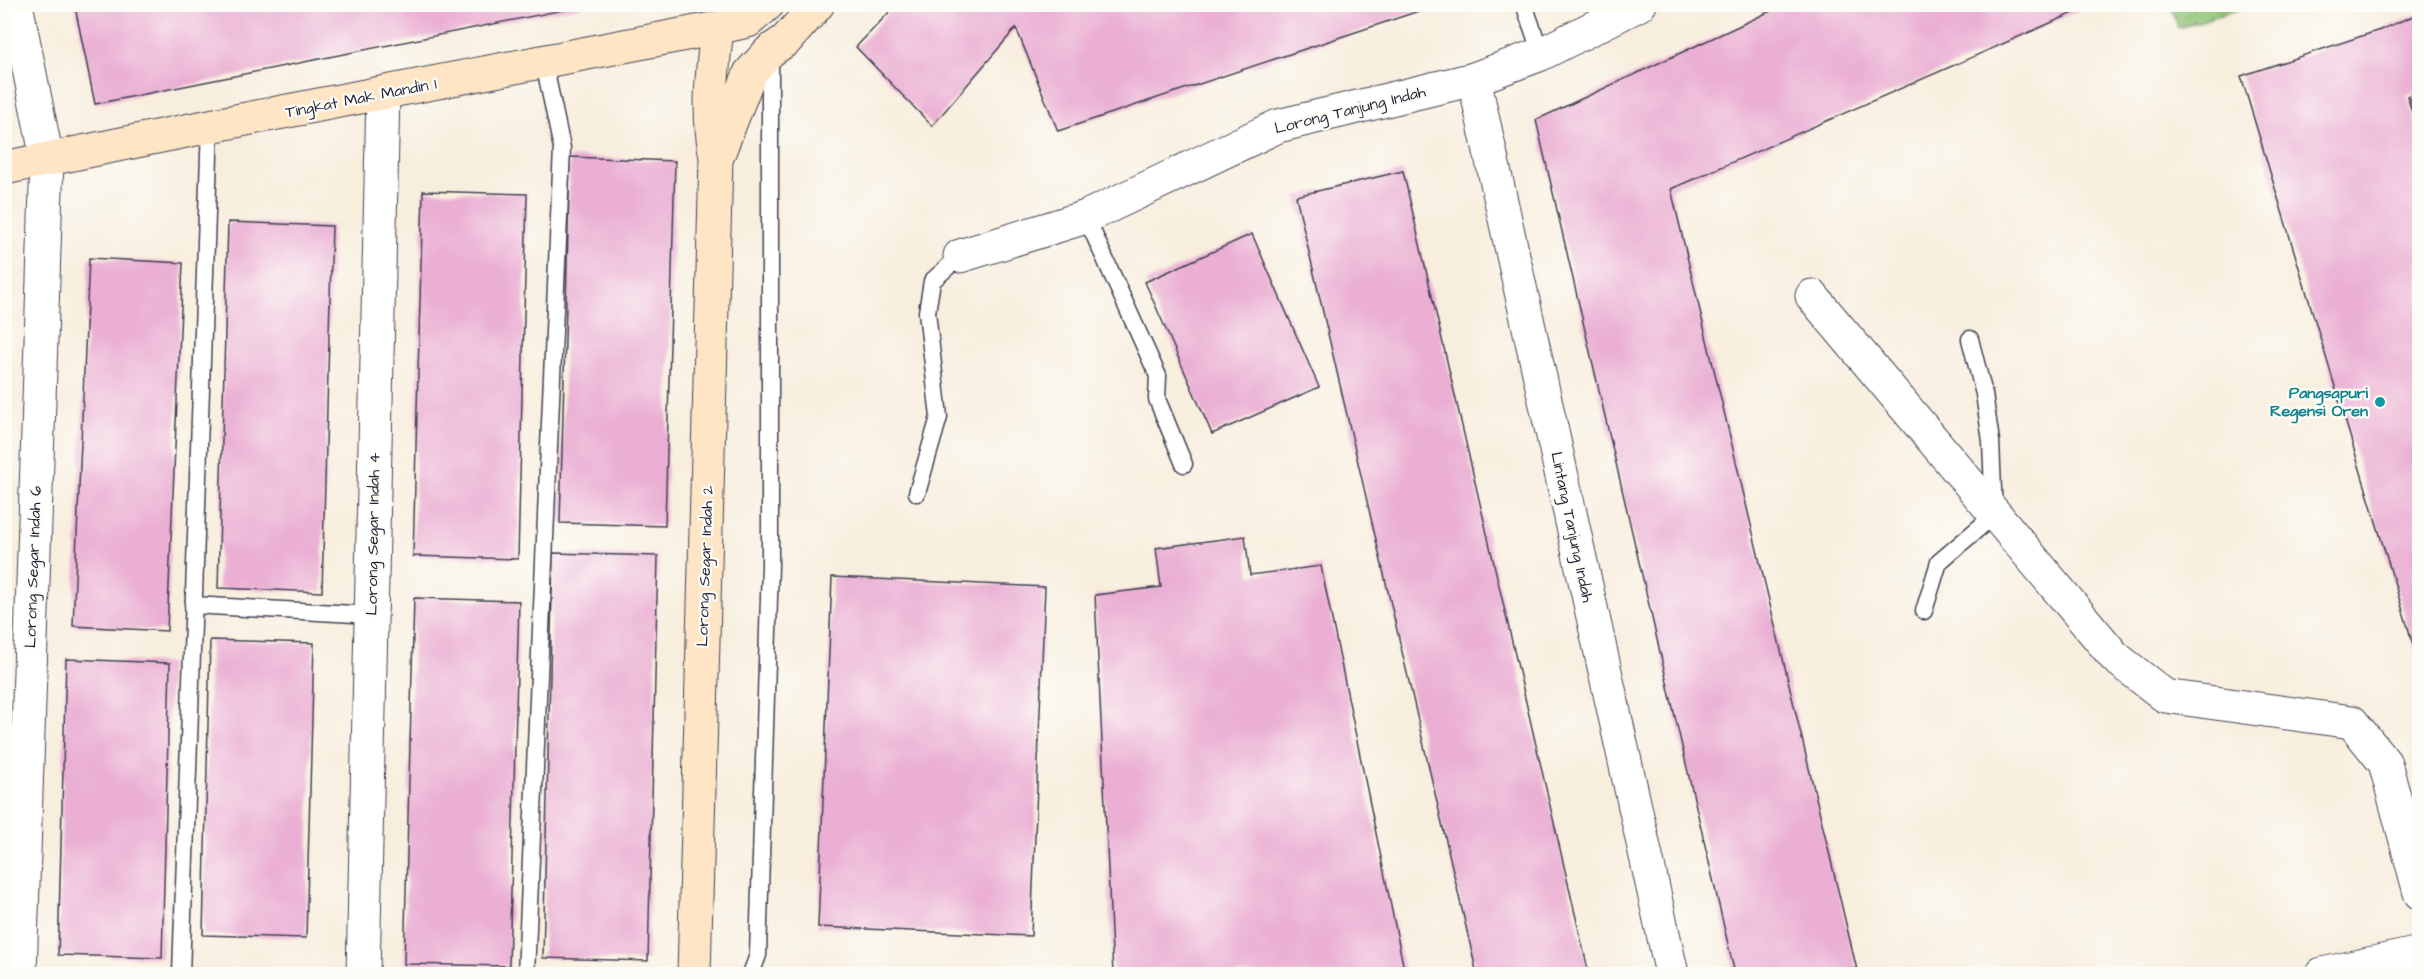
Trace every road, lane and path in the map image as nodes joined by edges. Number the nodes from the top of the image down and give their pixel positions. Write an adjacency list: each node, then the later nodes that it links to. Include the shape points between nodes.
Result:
1 (16, 4): 14 (street, Lorong Segar Indah 6)
2 (768, 4): 6 (street, Tingkat Mak Mandin 1, via 748,21)
3 (818, 4): 7 (street, via 786,40)
4 (1524, 4): 8 (lane)
5 (1640, 4): 8 (street, Lorong Tanjung Indah)
6 (717, 28): 9 (street, Tingkat Mak Mandin 1); 13 (street, via 710,97 710,129)
7 (770, 51): 13 (street, via 750,73); 33 (lane, via 770,565 758,955)
8 (1541, 54): 10 (street, Lorong Tanjung Indah)
9 (544, 63): 11 (street, Tingkat Mak Mandin 1); 31 (lane, via 562,148)
10 (1474, 79): 16 (street, Lorong Tanjung Indah, via 1278,126); 34 (street, Lintang Tanjung Indah)
11 (383, 94): 12 (street, Tingkat Mak Mandin 1); 25 (street, Lorong Segar Indah 4)
12 (210, 126): 14 (street, Tingkat Mak Mandin 1); 23 (lane)
13 (716, 158): 32 (street, Lorong Segar Indah 2)
14 (47, 159): 15 (street, Tingkat Mak Mandin 1); 28 (street, Lorong Segar Indah 6)
15 (4, 168)
16 (1086, 217): 17 (street, Lorong Tanjung Indah); 20 (lane, via 1158,376 1157,399)
17 (960, 256): 21 (lane, via 932,281 927,312 939,417)
18 (1812, 296): 22 (street)
19 (1970, 339): 22 (lane, via 1991,441)
20 (1184, 464)
21 (917, 493)
22 (1994, 515): 24 (lane, via 1939,562); 26 (street, via 2115,657 2165,696 2352,722 2385,763)
23 (193, 605): 25 (lane); 29 (lane)
24 (1924, 611)
25 (372, 615): 30 (street, Lorong Segar Indah 4)
26 (2420, 894)
27 (2420, 953): 35 (street)
28 (20, 975)
29 (181, 975)
30 (363, 975)
31 (526, 975)
32 (694, 975)
33 (751, 975)
34 (1672, 975)
35 (2322, 975)

